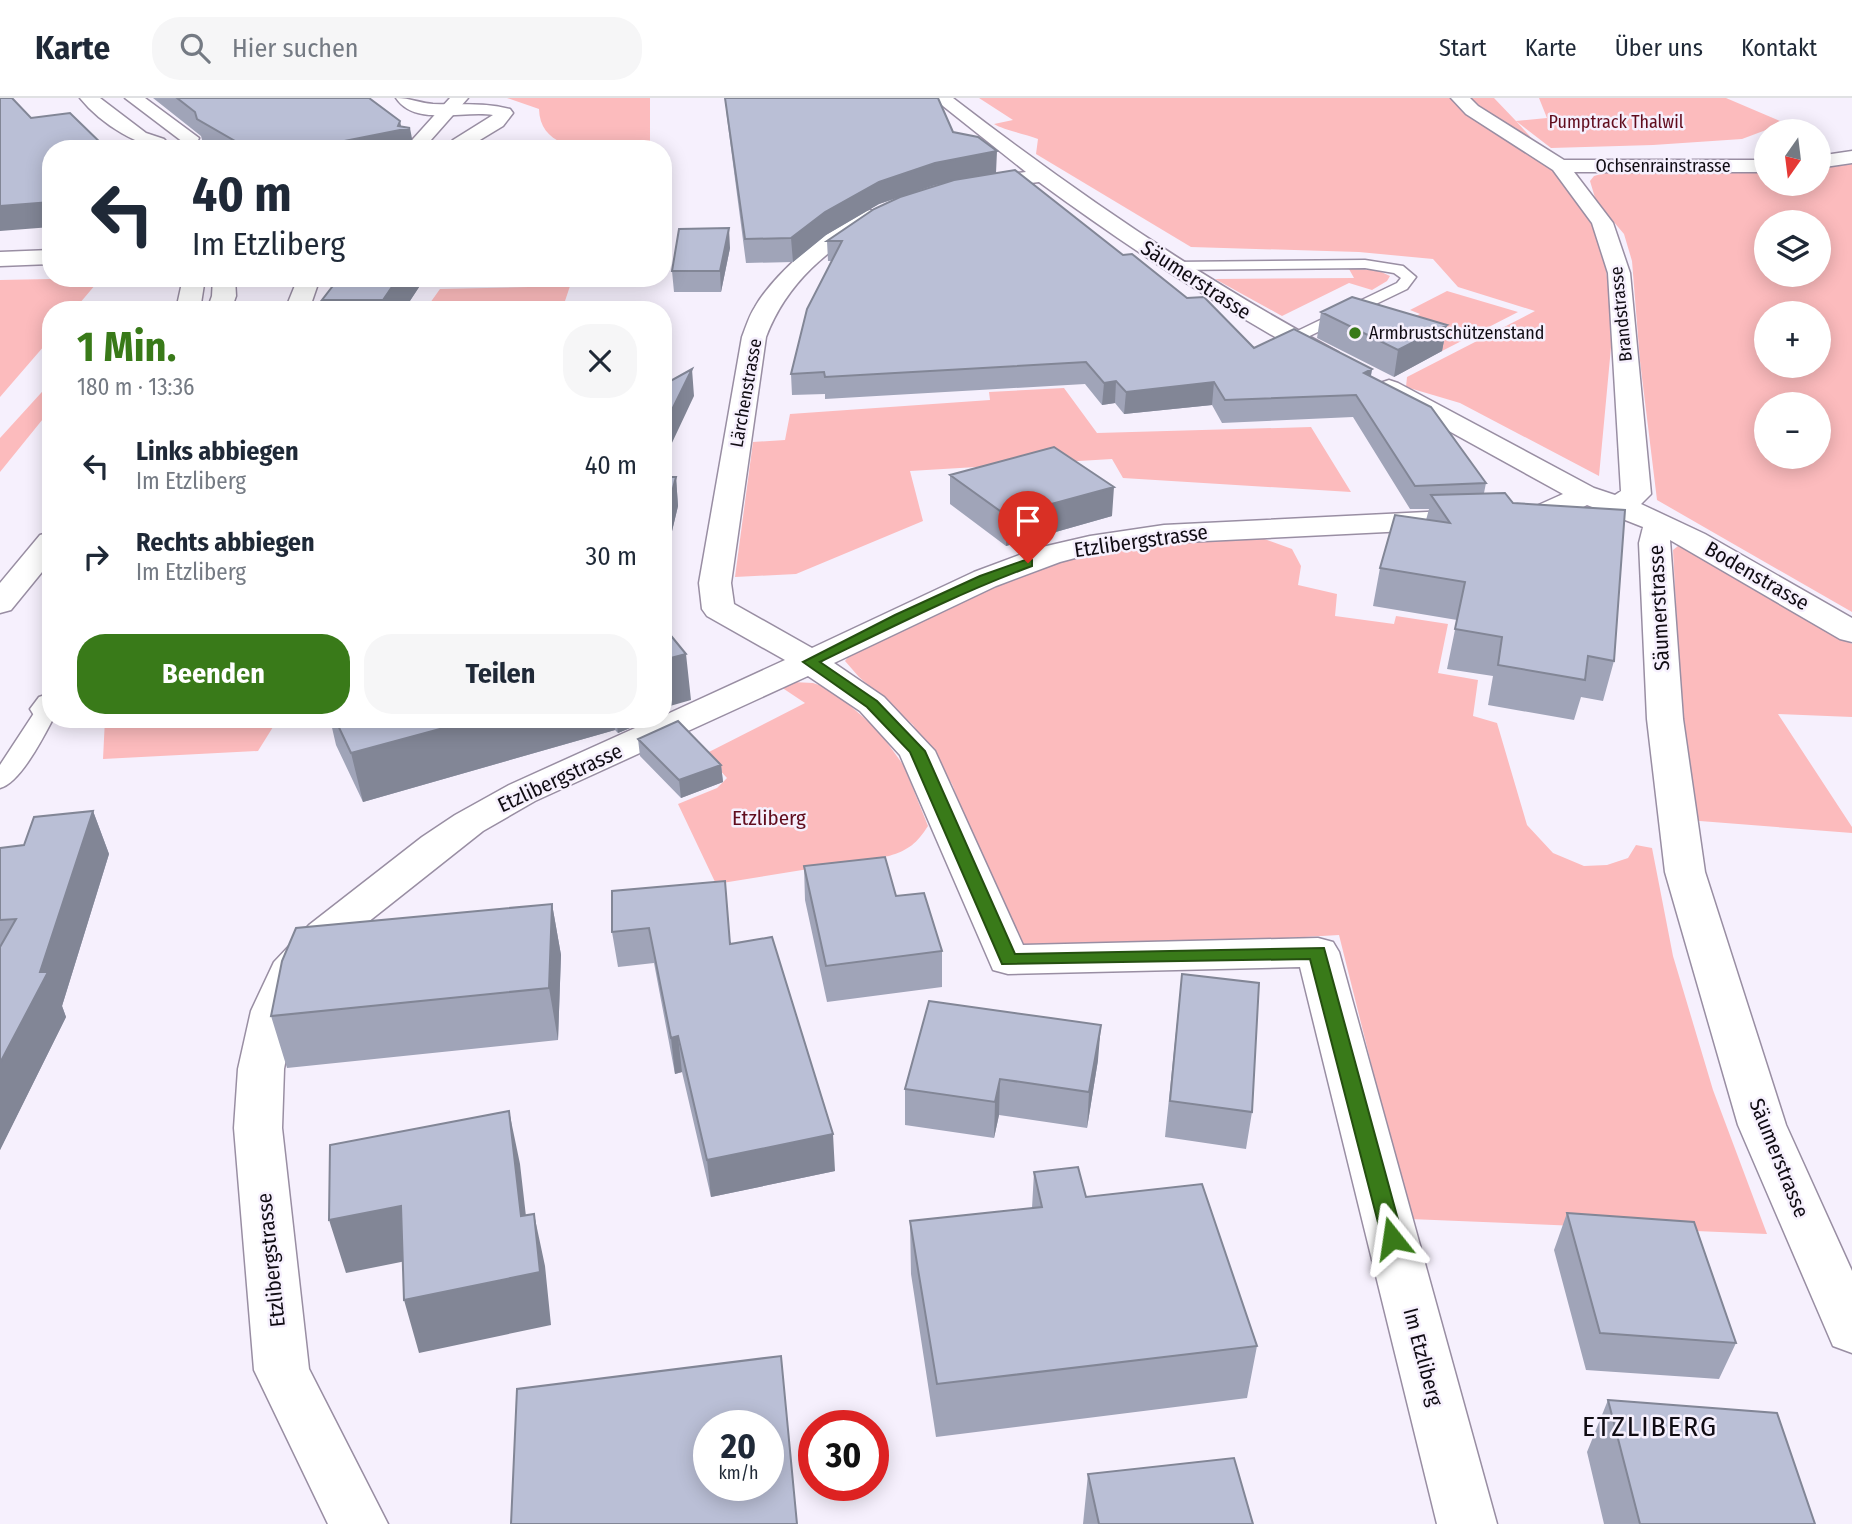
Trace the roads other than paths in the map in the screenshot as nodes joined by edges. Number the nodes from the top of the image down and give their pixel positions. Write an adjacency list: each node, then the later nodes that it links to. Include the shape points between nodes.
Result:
1 (89, 98): 8 (street)
2 (134, 98): 7 (street)
3 (405, 98): 6 (street, via 416,107)
4 (942, 98): 15 (street, Säumerstrasse)
5 (1460, 98): 13 (street, Brandstrasse)
6 (455, 103): 9 (street); 10 (street, via 504,113)
7 (190, 138)
8 (135, 140)
9 (421, 140)
10 (466, 140)
11 (1852, 157): 12 (street)
12 (1831, 160)
13 (1560, 166): 14 (street, Ochsenrainstrasse); 25 (street, Brandstrasse, via 1602,223 1619,274 1636,494)
14 (1754, 166)
15 (1045, 175): 16 (street); 22 (street, Säumerstrasse)
16 (954, 188)
17 (888, 208): 30 (street, Lärchenstrasse, via 855,223 806,264 767,306 754,337 715,583 718,608)
18 (42, 248): 19 (street)
19 (0, 250)
20 (42, 257): 21 (street)
21 (0, 259)
22 (1173, 266): 23 (street, Säumerstrasse); 23 (lane, via 1365,264 1398,269 1409,278 1402,286)
23 (1293, 339): 24 (street, Säumerstrasse)
24 (1584, 494): 25 (street, Säumerstrasse); 30 (street, Etzlibergstrasse, via 1551,511 1520,517 1190,532 1090,545 985,579)
25 (1618, 506): 26 (street, Säumerstrasse)
26 (1659, 524): 29 (street, Bodenstrasse, via 1695,540); 35 (street, Säumerstrasse, via 1654,543 1665,719 1685,872 1762,1125)
27 (42, 552): 28 (street)
28 (0, 604)
29 (1852, 632)
30 (810, 662): 32 (street, Etzlibergstrasse); 37 (street, Im Etzliberg, via 872,704 917,751 1008,960 1318,953)
31 (42, 718): 34 (lane)
32 (672, 725)
33 (665, 728): 36 (street, Etzlibergstrasse, via 522,793 468,823 345,915 305,952 289,972 273,1011 261,1069 258,1128 282,1370)
34 (0, 781)
35 (1852, 1330)
36 (358, 1524)
37 (1467, 1524)

